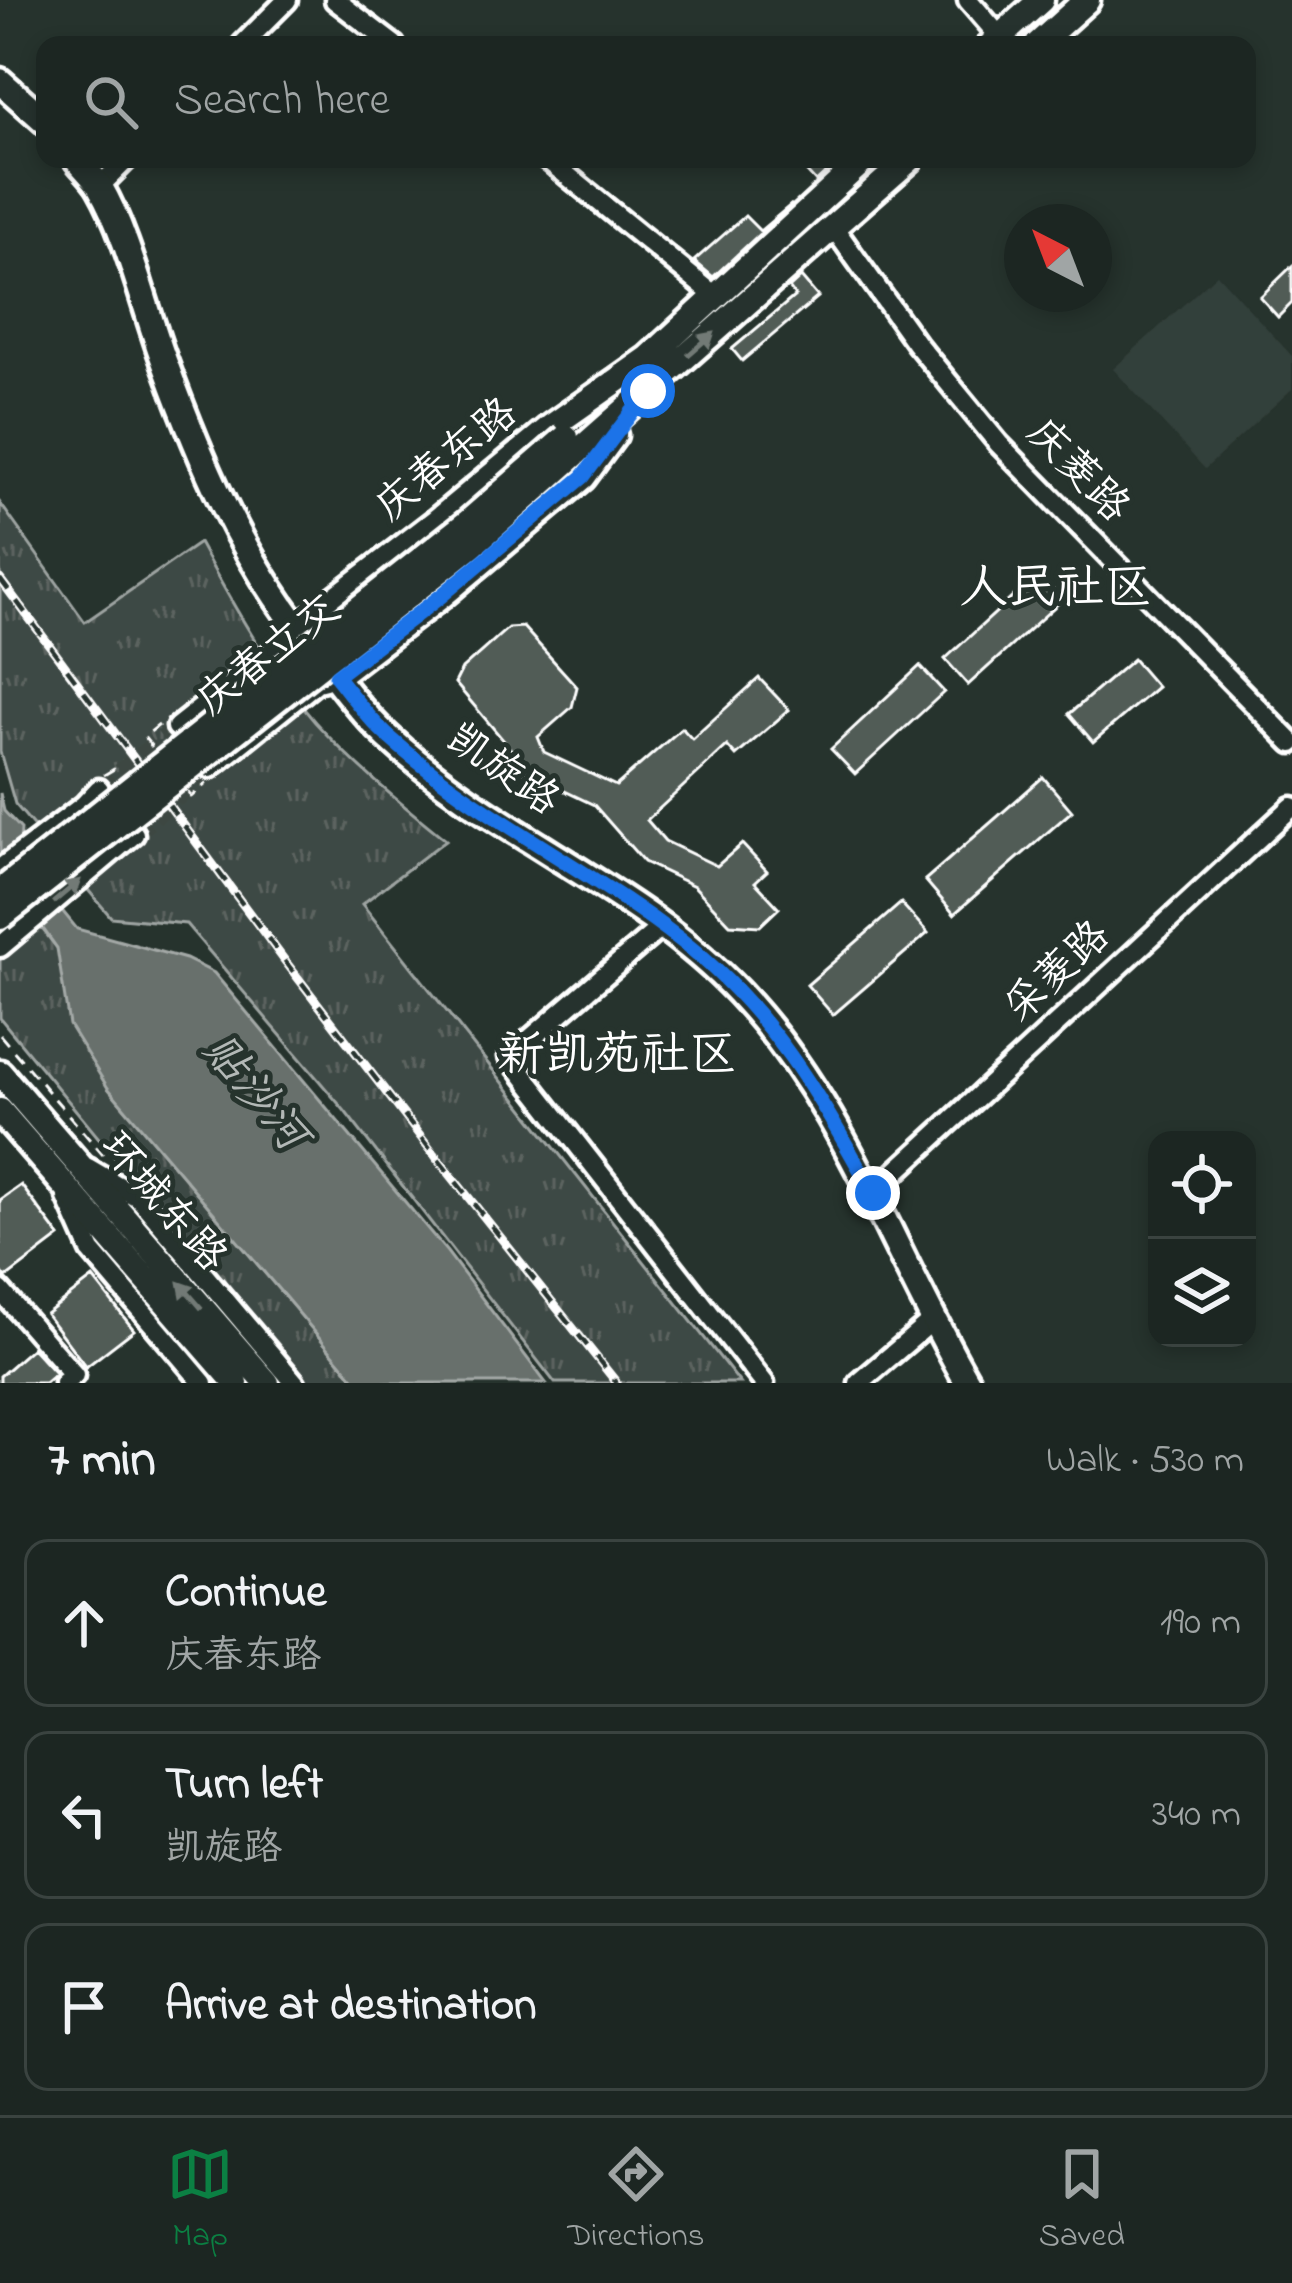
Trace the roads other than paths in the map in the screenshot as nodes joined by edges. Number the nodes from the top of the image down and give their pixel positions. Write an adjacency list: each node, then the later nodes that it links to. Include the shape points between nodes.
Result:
1 (287, 0): 6 (street)
2 (335, 0): 7 (street)
3 (968, 0): 8 (street)
4 (1041, 0): 9 (main road)
5 (1087, 0): 10 (main road)
6 (251, 36)
7 (382, 36)
8 (992, 36)
9 (1001, 36)
10 (1047, 36)
11 (0, 81): 12 (main road)
12 (36, 113)
13 (84, 168): 18 (main road, 凯旋路)
14 (118, 168): 18 (street)
15 (558, 168): 20 (street)
16 (855, 168): 20 (main road, 庆春东路)
17 (900, 168): 19 (main road, 庆春东路)
18 (99, 187): 24 (main road, 凯旋路, via 202,458 241,543)
19 (834, 228): 22 (main road, 庆春东路, one-way to 19); 27 (street, 庆菱路, via 1000,444)
20 (714, 296): 21 (main road, 庆春东路)
21 (649, 358): 23 (main road, 庆春东路); 24 (main road, 庆春东路)
22 (648, 391): 23 (main road, 庆春东路); 25 (main road, 庆春东路, via 583,477)
23 (573, 443): 33 (main road, 庆春立交, bridge); 34 (main road, 庆春立交, bridge, via 481,539)
24 (298, 628): 25 (main road, 凯旋路); 26 (street)
25 (336, 676): 28 (street, via 317,682); 35 (main road, 凯旋路, via 387,736 449,785)
26 (177, 728)
27 (1292, 743)
28 (210, 768)
29 (99, 789): 32 (street)
30 (1292, 807): 40 (street, 采菱路)
31 (134, 834): 36 (street, one-way to 31)
32 (0, 869)
33 (0, 892)
34 (0, 917)
35 (661, 926): 40 (main road, 凯旋路, via 738,992 790,1053); 48 (street, via 509,1058)
36 (0, 947)
37 (0, 1073): 39 (main road, 环城东路)
38 (0, 1111): 39 (main road, 环城东路)
39 (64, 1168): 43 (main road, 环城东路); 46 (main road, 环城东路, one-way to 39); 47 (street, via 139,1198)
40 (873, 1193): 42 (main road, 凯旋路)
41 (0, 1290): 44 (street, via 74,1375)
42 (933, 1320): 49 (street); 50 (main road, 凯旋路)
43 (195, 1372): 45 (main road, 环城东路)
44 (64, 1383)
45 (236, 1383)
46 (267, 1383)
47 (296, 1383)
48 (764, 1383)
49 (859, 1383)
50 (968, 1383)

